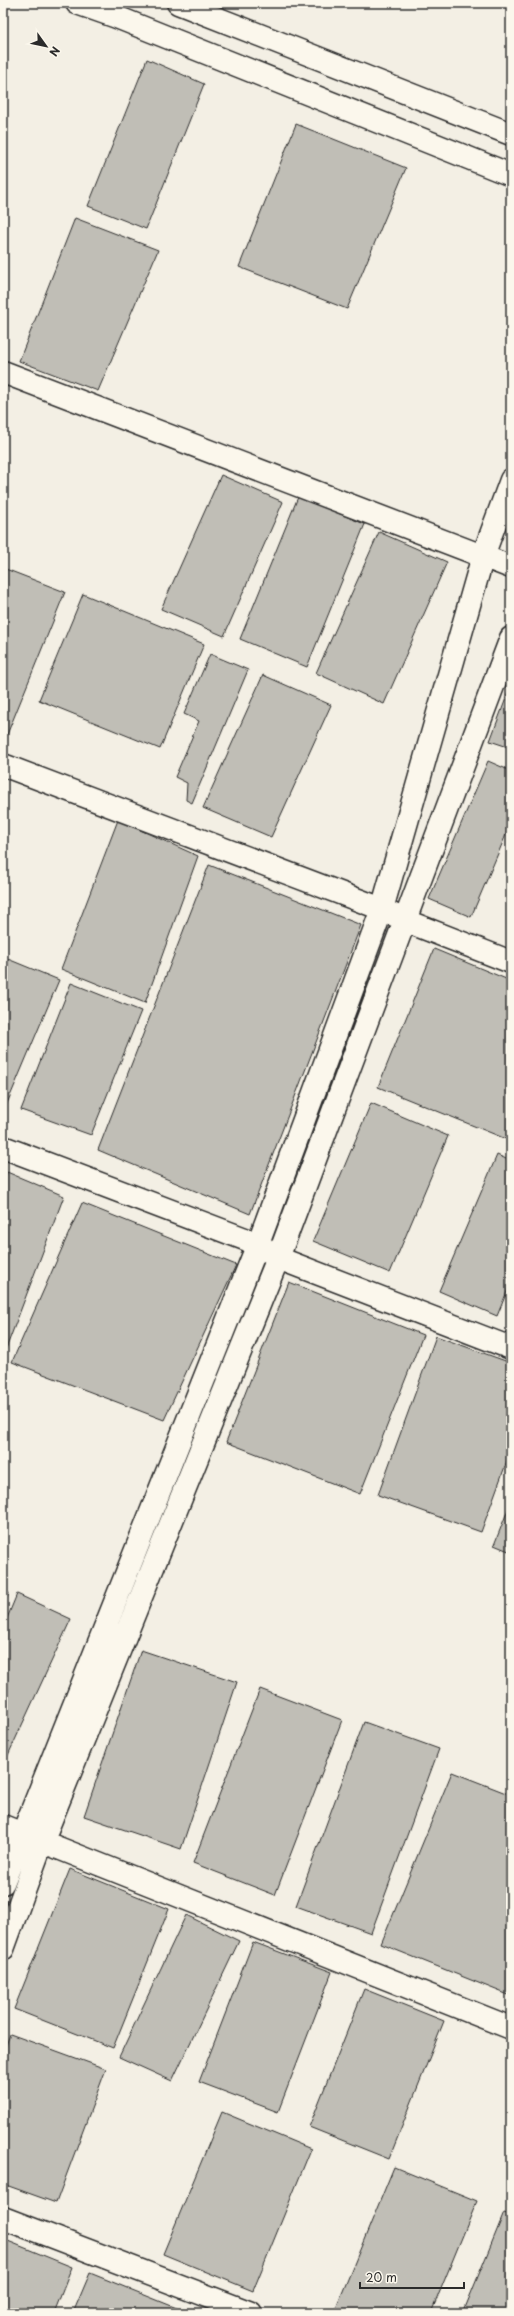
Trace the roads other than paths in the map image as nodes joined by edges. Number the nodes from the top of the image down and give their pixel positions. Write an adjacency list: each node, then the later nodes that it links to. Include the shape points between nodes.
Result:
1 (77, 3): 4 (street)
2 (178, 3): 3 (street)
3 (511, 134)
4 (511, 175)
5 (3, 372): 7 (street)
6 (511, 480): 7 (street)
7 (483, 556): 8 (street); 11 (street)
8 (511, 567)
9 (511, 638): 12 (street)
10 (3, 765): 11 (street)
11 (382, 909): 12 (street); 15 (street)
12 (406, 921): 13 (street); 16 (street)
13 (511, 962)
14 (3, 1147): 15 (street)
15 (258, 1244): 16 (street); 18 (street)
16 (278, 1258): 17 (street); 19 (street)
17 (511, 1348)
18 (12, 1830): 19 (street); 20 (street)
19 (42, 1842): 21 (street); 22 (street)
20 (3, 1883)
21 (3, 1949)
22 (511, 2028)
23 (3, 2218): 24 (street)
24 (251, 2313)

